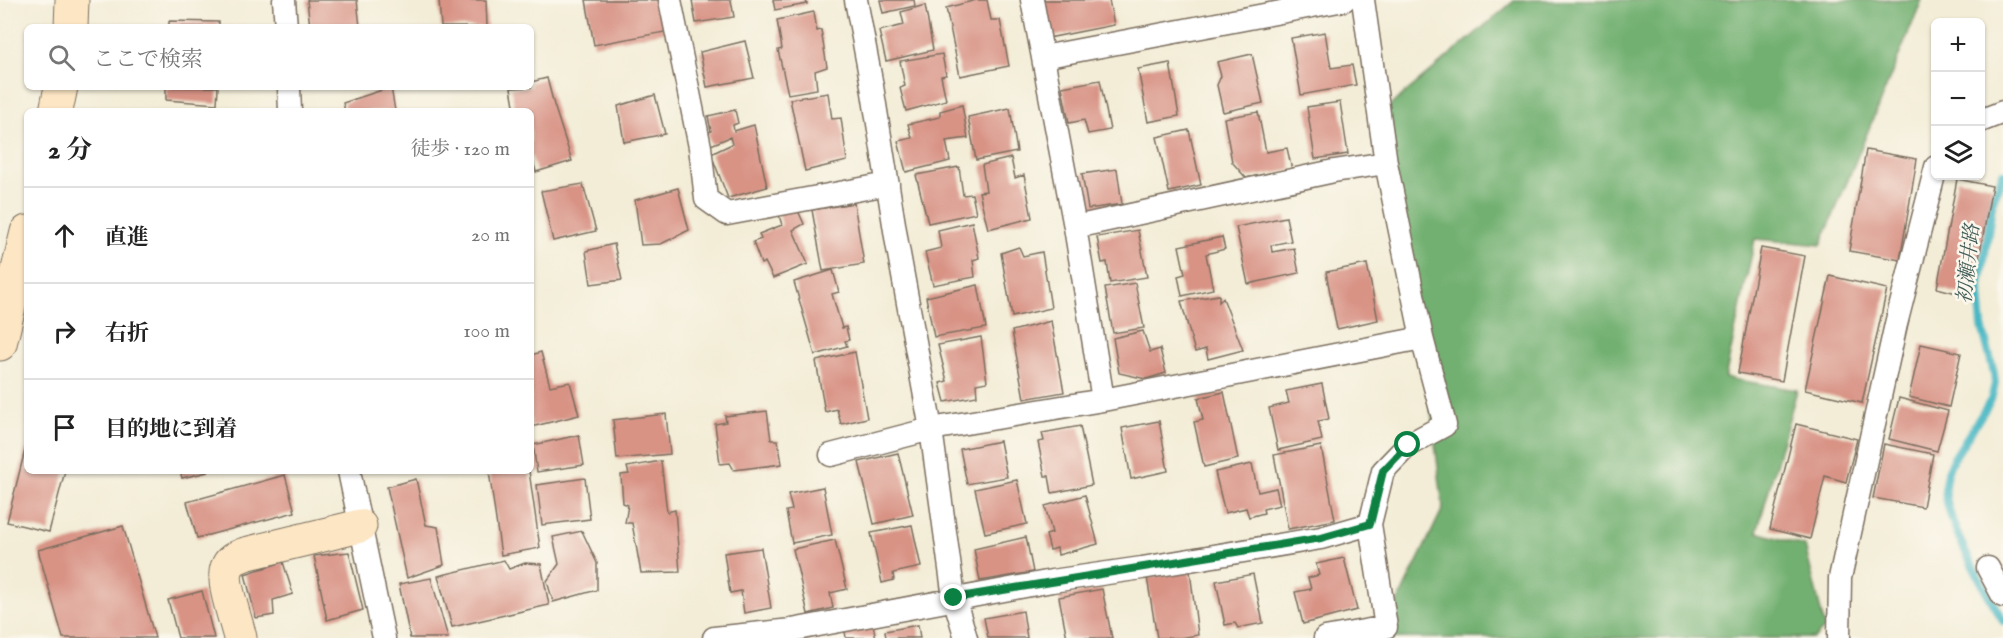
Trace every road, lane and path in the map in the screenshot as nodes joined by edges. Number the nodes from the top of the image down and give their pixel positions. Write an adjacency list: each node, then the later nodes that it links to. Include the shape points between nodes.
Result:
1 (72, 0): 8 (street)
2 (284, 0): 9 (street)
3 (670, 0): 19 (street, via 700,147 706,199 727,214)
4 (856, 0): 19 (street)
5 (1032, 0): 10 (street)
6 (1344, 0): 10 (street)
7 (1363, 0): 17 (street)
8 (71, 24)
9 (286, 24)
10 (1043, 57): 20 (street)
11 (60, 90): 13 (street)
12 (289, 90): 14 (street)
13 (57, 108)
14 (290, 108)
15 (2003, 112): 16 (street)
16 (1985, 119)
17 (1386, 163): 20 (street); 22 (street)
18 (1932, 180): 39 (street, via 1840,578)
19 (888, 184): 25 (street)
20 (1075, 227): 24 (street)
21 (24, 244): 23 (street)
22 (1422, 338): 24 (street); 28 (street, via 1445,425 1408,445 1383,471)
23 (0, 344)
24 (1103, 400): 25 (street)
25 (931, 429): 26 (street); 32 (street)
26 (831, 455)
27 (350, 474): 29 (street)
28 (1370, 524): 32 (street, via 1321,538); 38 (street, via 1386,627)
29 (360, 526): 34 (street, via 232,560 226,569 226,581); 35 (street)
30 (1988, 568): 31 (street)
31 (2003, 596)
32 (954, 598): 33 (street); 37 (street)
33 (793, 634): 36 (street)
34 (240, 638)
35 (384, 638)
36 (714, 638)
37 (966, 638)
38 (1325, 638)
39 (1839, 638)

